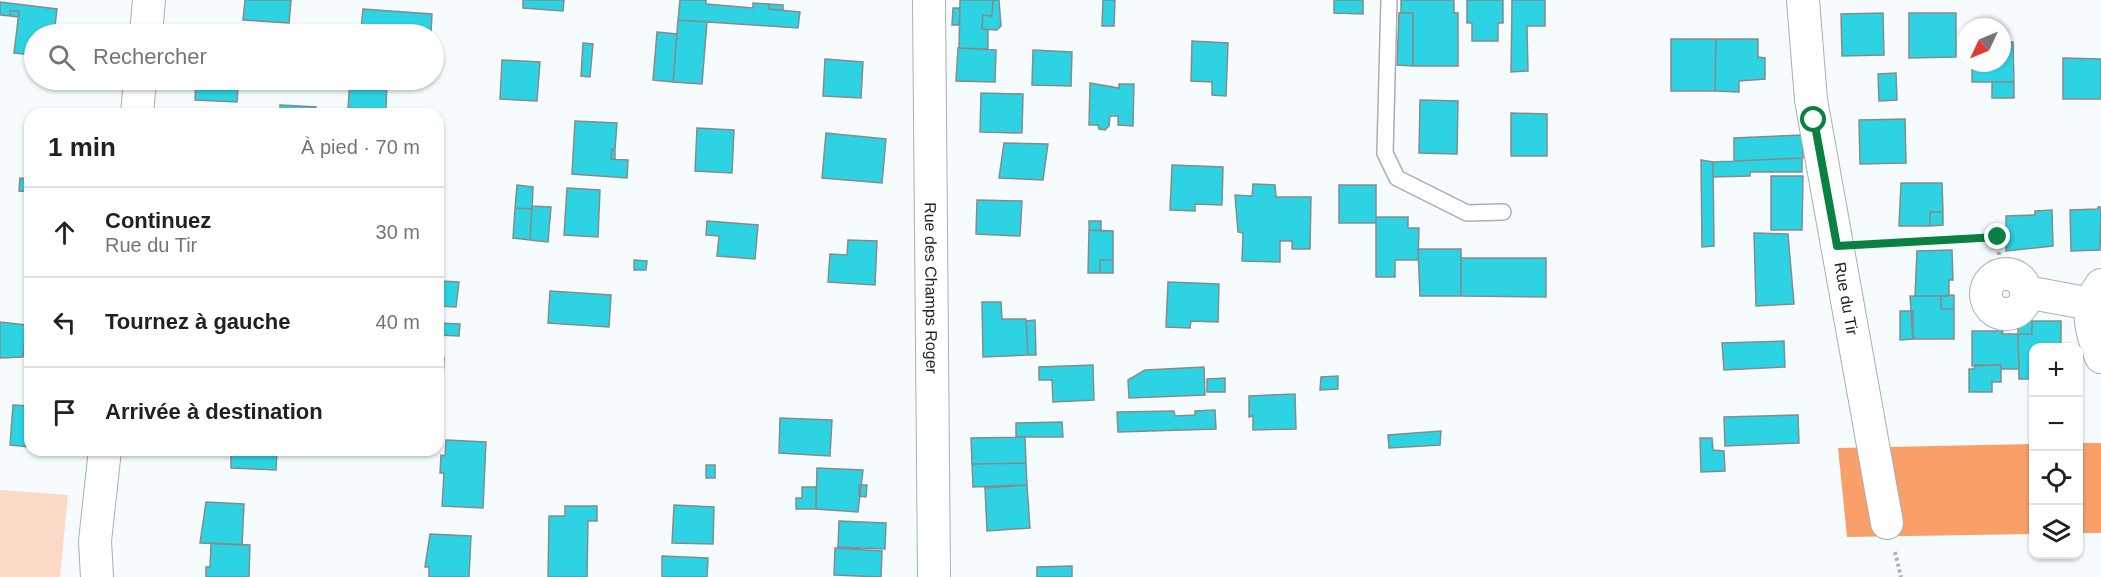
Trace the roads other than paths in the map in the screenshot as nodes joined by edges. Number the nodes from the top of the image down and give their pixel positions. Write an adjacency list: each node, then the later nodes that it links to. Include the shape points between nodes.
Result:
1 (149, 0): 5 (street)
2 (929, 0): 15 (street, Rue des Champs Roger)
3 (1389, 0): 8 (lane, via 1386,153 1397,178 1467,213)
4 (1803, 0): 13 (street, Rue du Tir, via 1811,100)
5 (147, 24)
6 (139, 90): 7 (street)
7 (137, 108)
8 (1503, 212)
9 (2000, 275): 10 (street, via 2016,277 2026,292)
10 (2096, 295): 11 (street, via 2089,317)
11 (2101, 357)
12 (104, 456): 14 (street, via 95,541)
13 (1887, 523)
14 (97, 577)
15 (934, 577)

